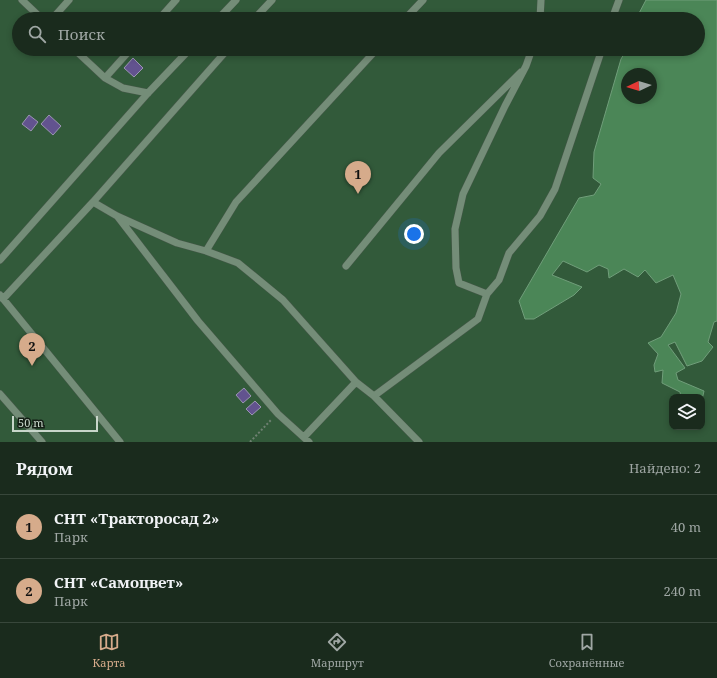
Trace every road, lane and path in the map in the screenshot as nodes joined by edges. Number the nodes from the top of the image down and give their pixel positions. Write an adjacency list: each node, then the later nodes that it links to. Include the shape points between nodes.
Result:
1 (22, 0): 9 (lane)
2 (69, 0): 10 (lane)
3 (176, 0): 11 (lane)
4 (236, 0): 12 (lane)
5 (272, 0): 13 (lane)
6 (423, 0): 14 (lane)
7 (541, 0): 15 (lane)
8 (619, 0): 16 (lane)
9 (35, 12)
10 (58, 12)
11 (165, 12)
12 (225, 12)
13 (261, 12)
14 (412, 12)
15 (540, 12)
16 (615, 12)
17 (81, 56): 25 (lane)
18 (125, 56): 25 (lane)
19 (183, 56): 26 (lane)
20 (222, 56): 27 (lane)
21 (372, 56): 29 (lane, via 236,202)
22 (530, 56): 24 (lane)
23 (600, 56): 32 (lane, via 555,189 540,216 509,253 499,280)
24 (526, 66): 31 (lane, via 439,153); 32 (lane, via 463,194 455,229 459,282)
25 (105, 78): 26 (lane, via 123,88)
26 (148, 93): 30 (lane)
27 (93, 202): 28 (lane); 33 (lane)
28 (117, 216): 29 (lane, via 177,243); 37 (lane, via 198,322)
29 (206, 251): 34 (lane, via 238,263 283,300)
30 (0, 260)
31 (346, 266)
32 (487, 294): 36 (lane, via 478,320)
33 (2, 297): 40 (lane)
34 (356, 382): 36 (lane); 38 (lane)
35 (0, 394): 39 (lane)
36 (374, 396): 42 (lane)
37 (278, 414): 38 (lane); 41 (path)
38 (306, 440)
39 (42, 442)
40 (120, 442)
41 (250, 442)
42 (419, 442)

